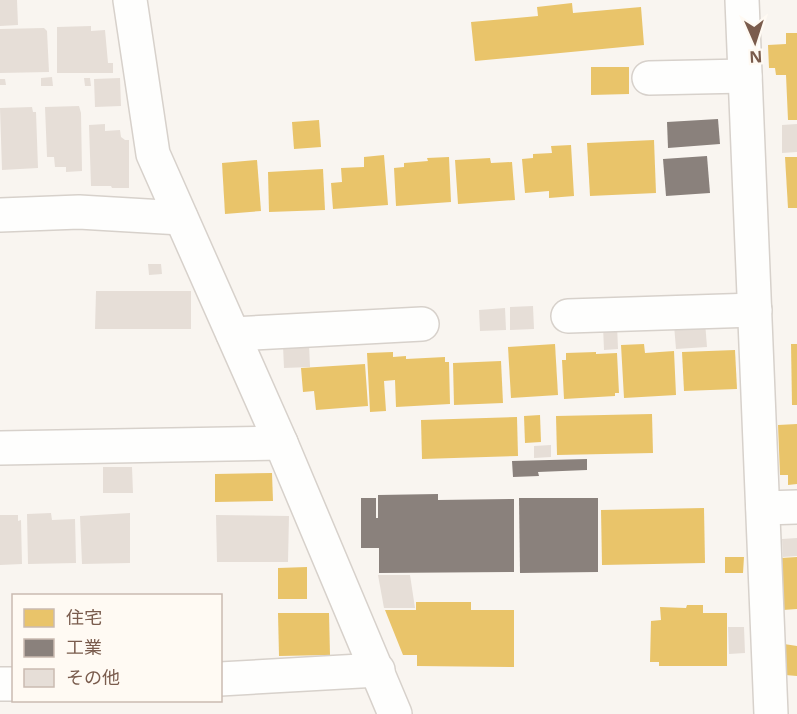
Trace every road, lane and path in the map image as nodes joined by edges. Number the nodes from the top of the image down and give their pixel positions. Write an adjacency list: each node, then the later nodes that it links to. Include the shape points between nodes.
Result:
1 (130, 0): 6 (street, via 153,154)
2 (742, 0): 3 (street)
3 (745, 76): 4 (street); 7 (street)
4 (648, 78)
5 (0, 214): 6 (street, via 79,212)
6 (181, 218): 10 (street)
7 (755, 310): 8 (street); 14 (street)
8 (568, 316)
9 (422, 324): 10 (street)
10 (232, 334): 11 (street)
11 (281, 443): 12 (street); 15 (street)
12 (0, 448)
13 (797, 507): 14 (street)
14 (763, 508): 18 (street)
15 (378, 670): 16 (street); 17 (street)
16 (222, 679)
17 (395, 714)
18 (771, 714)

